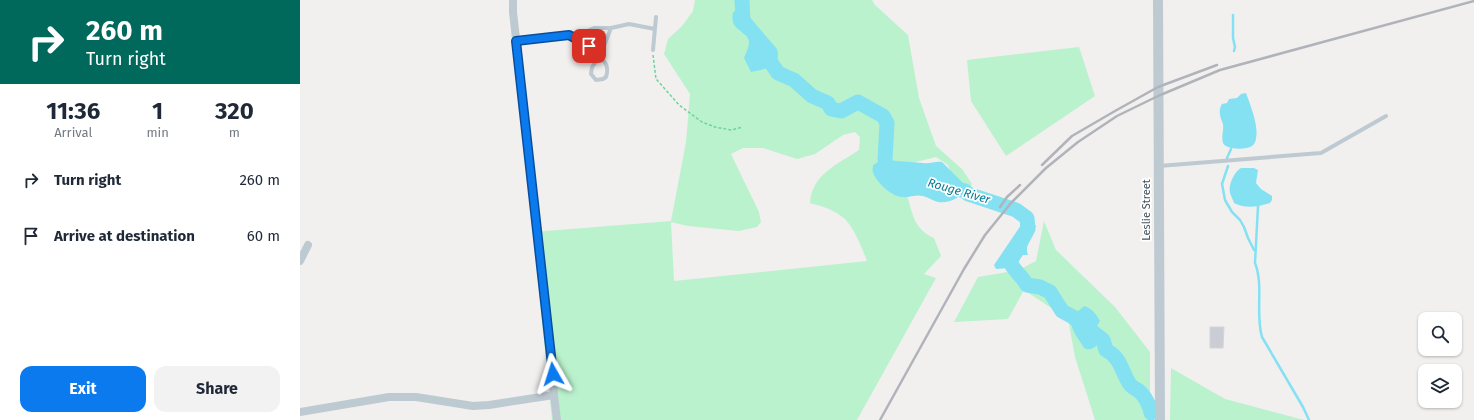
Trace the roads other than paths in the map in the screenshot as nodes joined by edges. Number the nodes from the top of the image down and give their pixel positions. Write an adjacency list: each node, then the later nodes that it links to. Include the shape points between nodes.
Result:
1 (513, 0): 7 (street)
2 (1158, 0): 11 (street, Leslie Street)
3 (656, 17): 5 (lane)
4 (611, 28): 5 (lane, via 629,24); 6 (lane, via 594,28 578,35); 9 (lane)
5 (655, 29): 8 (lane)
6 (569, 35): 7 (lane); 9 (lane, via 589,46)
7 (516, 41): 14 (street)
8 (653, 50)
9 (600, 56): 9 (lane, via 592,67 591,74 596,80 606,77 608,71 607,64)
10 (1386, 116): 11 (lane, via 1321,153)
11 (1158, 166): 17 (street, Leslie Street)
12 (308, 245): 13 (street)
13 (300, 262)
14 (554, 395): 15 (street, via 473,406 389,397); 16 (street)
15 (300, 412)
16 (557, 420)
17 (1160, 420)

